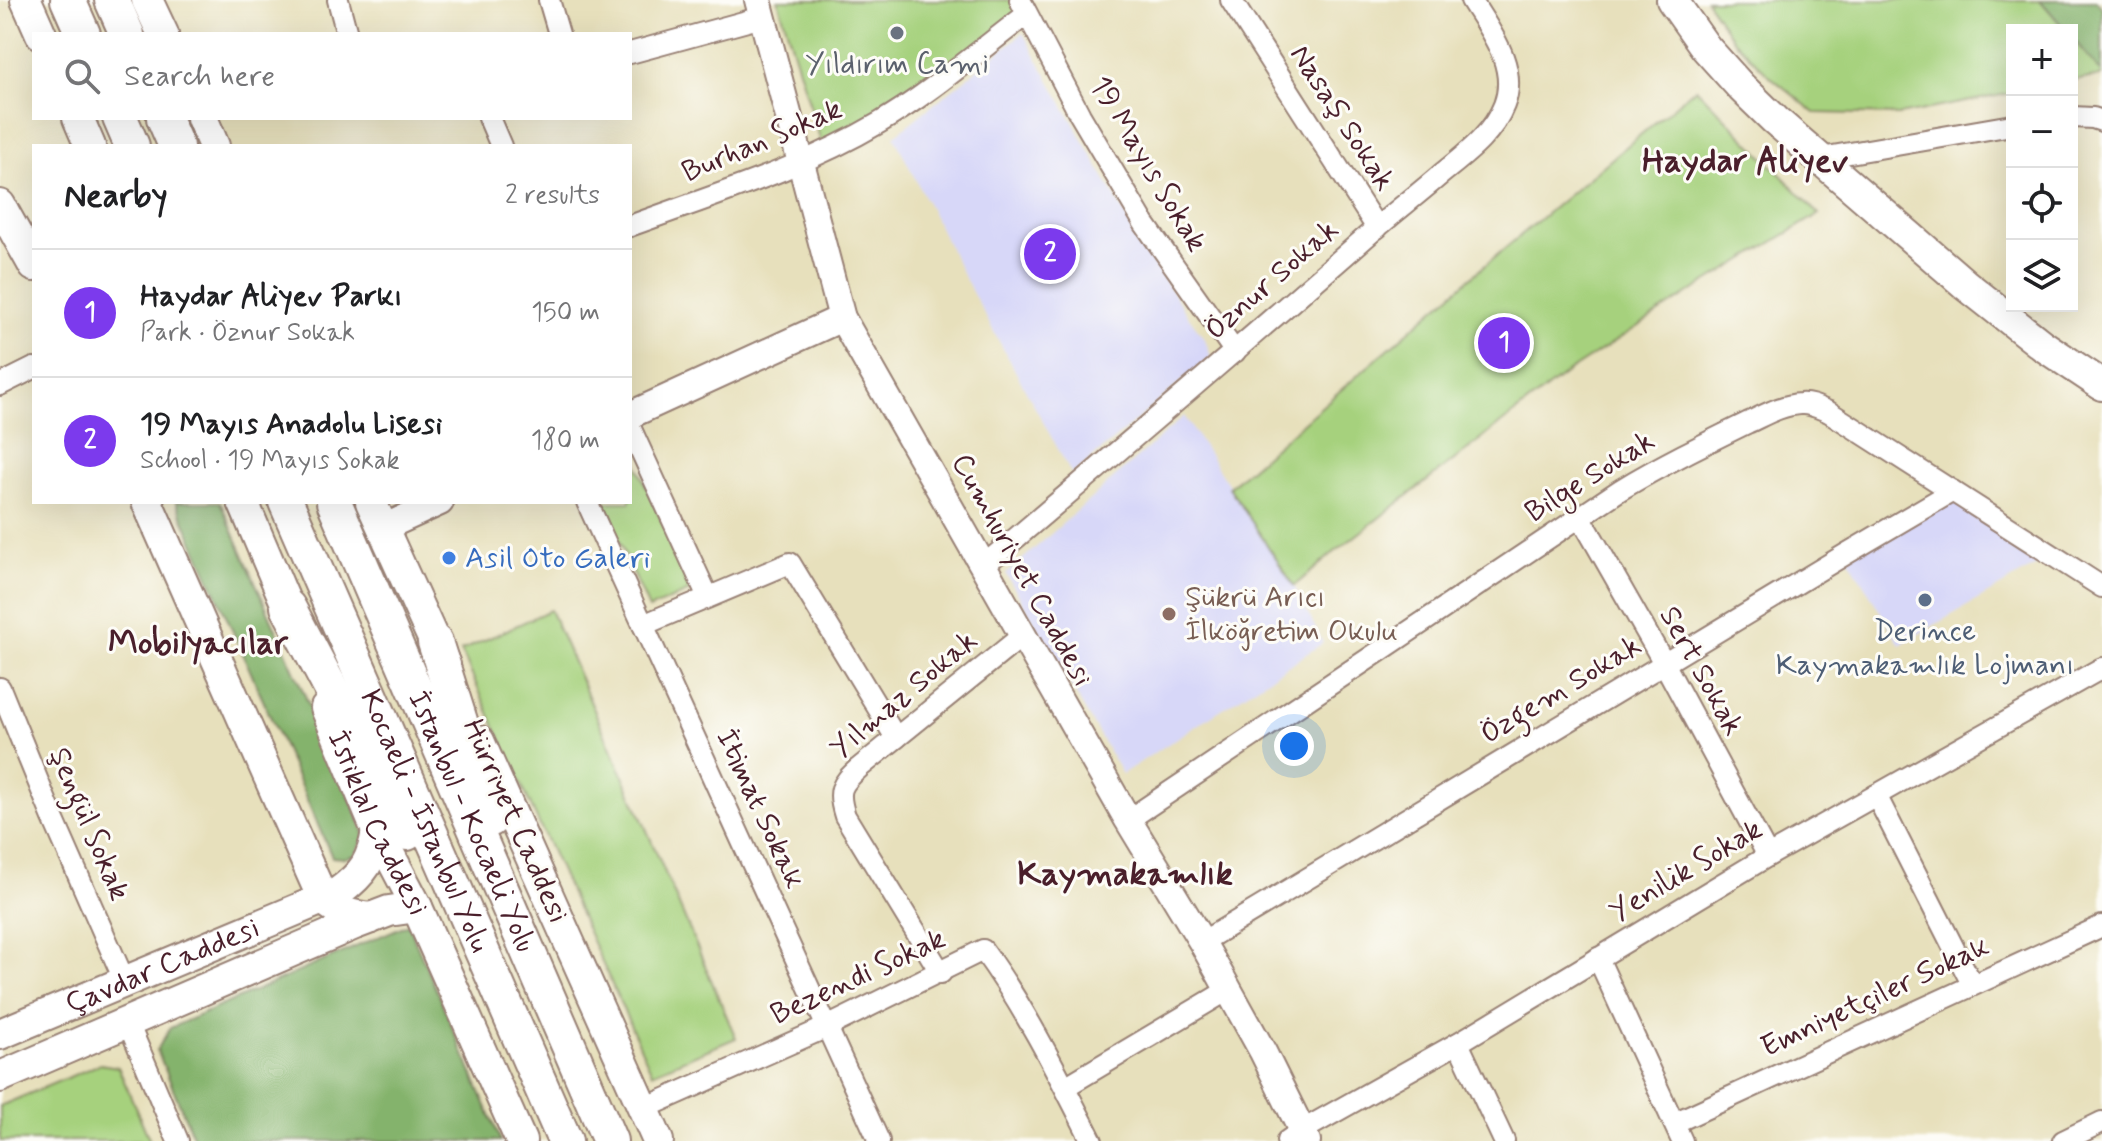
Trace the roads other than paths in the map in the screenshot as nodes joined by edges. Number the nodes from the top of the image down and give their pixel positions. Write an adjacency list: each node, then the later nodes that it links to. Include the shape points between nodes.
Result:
1 (26, 0): 13 (main road)
2 (68, 0): 14 (highway)
3 (112, 0): 15 (highway)
4 (147, 0): 16 (main road)
5 (338, 0): 17 (street)
6 (549, 0): 18 (street)
7 (1231, 0): 37 (street, Nasaş Sokak)
8 (1471, 0): 37 (street, Öznur Sokak, via 1507,69 1503,107 1476,146)
9 (1672, 0): 33 (main road, via 1742,88 1775,120)
10 (1689, 0): 33 (main road, via 1726,49)
11 (1023, 7): 34 (street, Burhan Sokak, via 903,108); 42 (street, 19 Mayıs Sokak, via 1144,223)
12 (760, 8): 19 (street); 34 (street, Cumhuriyet Caddesi)
13 (40, 32)
14 (82, 32)
15 (126, 32)
16 (162, 32)
17 (346, 32)
18 (558, 32)
19 (632, 52)
20 (2078, 117): 26 (street)
21 (79, 120): 28 (main road)
22 (121, 120): 29 (highway)
23 (165, 120): 30 (highway)
24 (203, 120): 31 (main road)
25 (490, 120): 32 (street)
26 (2102, 121)
27 (2006, 126): 33 (street)
28 (89, 144)
29 (131, 144)
30 (175, 144)
31 (213, 144)
32 (500, 144)
33 (1831, 156): 39 (main road); 46 (main road, via 1966,285)
34 (800, 163): 36 (street, Burhan Sokak); 41 (street, Cumhuriyet Caddesi)
35 (0, 205): 38 (main road)
36 (632, 225)
37 (1377, 228): 42 (street, Öznur Sokak)
38 (32, 262)
39 (2006, 292)
40 (2030, 312): 43 (main road)
41 (842, 318): 47 (street); 58 (street, Cumhuriyet Caddesi)
42 (1235, 352): 58 (street, Öznur Sokak)
43 (2102, 366)
44 (32, 369): 45 (street)
45 (0, 385)
46 (2102, 385)
47 (632, 414)
48 (632, 431): 60 (street)
49 (1953, 491): 57 (street, Bilge Sokak, via 1829,412 1797,404 1649,472); 59 (street, Bilge Sokak); 65 (street, Özgem Sokak)
50 (148, 504): 73 (main road)
51 (244, 504): 61 (main road, İstiklal Caddesi)
52 (287, 504): 89 (highway, Kocaeli - İstanbul Yolu)
53 (335, 504): 80 (highway, İstanbul - Kocaeli Yolu)
54 (430, 504): 56 (street)
55 (588, 504): 62 (street, İtimat Sokak)
56 (377, 515): 64 (main road, Hürriyet Caddesi)
57 (1580, 516): 65 (street, Sert Sokak); 70 (street, Bilge Sokak)
58 (983, 566): 63 (street, Cumhuriyet Caddesi)
59 (2102, 587)
60 (708, 597): 62 (street); 68 (street, via 790,563)
61 (288, 607): 71 (main road, İstiklal Caddesi); 89 (highway)
62 (643, 625): 86 (street, İtimat Sokak)
63 (1022, 636): 68 (street, Yılmaz Sokak); 70 (street, Cumhuriyet Caddesi)
64 (435, 642): 80 (highway); 92 (main road, Hürriyet Caddesi)
65 (1664, 663): 72 (street, Sert Sokak); 77 (street, Özgem Sokak)
66 (2102, 668): 69 (street, Yenilik Sokak)
67 (0, 688): 82 (street, Şengül Sokak)
68 (896, 738): 81 (street, Yılmaz Sokak, via 843,784 841,804)
69 (1876, 795): 72 (street, Yenilik Sokak); 83 (street)
70 (1128, 820): 77 (street, Cumhuriyet Caddesi)
71 (377, 831): 73 (main road, Çavdar Caddesi, via 357,878); 74 (main road, İstiklal Caddesi)
72 (1768, 856): 79 (street, Yenilik Sokak)
73 (331, 895): 74 (main road, Çavdar Caddesi, via 365,886 387,888); 75 (main road, Çavdar Caddesi, via 336,910); 78 (main road, Çavdar Caddesi, via 306,933); 82 (main road, Çavdar Caddesi)
74 (417, 907): 75 (main road, Çavdar Caddesi); 97 (main road, İstiklal Caddesi)
75 (371, 918): 78 (main road, Çavdar Caddesi)
76 (2102, 926): 83 (street, Emniyetçiler Sokak)
77 (1202, 942): 84 (street, Cumhuriyet Caddesi)
78 (281, 957): 85 (main road, Çavdar Caddesi)
79 (1598, 958): 88 (street, Yenilik Sokak); 94 (street)
80 (533, 961): 99 (highway, İstanbul - Kocaeli Yolu)
81 (941, 973): 86 (street, Bezendi Sokak); 91 (street, Bezendi Sokak, via 983,950)
82 (125, 982): 87 (main road, Çavdar Caddesi)
83 (1972, 984): 94 (street, Emniyetçiler Sokak)
84 (1228, 990): 91 (street); 95 (street, Cumhuriyet Caddesi)
85 (128, 1023): 90 (main road, Çavdar Caddesi); 96 (street)
86 (827, 1027): 92 (street, Bezendi Sokak); 101 (street, İtimat Sokak)
87 (0, 1034)
88 (1458, 1043): 95 (street, Yenilik Sokak); 103 (street)
89 (528, 1057): 98 (highway, Kocaeli - İstanbul Yolu)
90 (0, 1077)
91 (1065, 1087): 102 (street, Bezendi Sokak)
92 (645, 1108): 100 (main road, Hürriyet Caddesi)
93 (2102, 1122): 104 (street)
94 (1678, 1132)
95 (1299, 1137)
96 (178, 1141)
97 (521, 1141)
98 (565, 1141)
99 (610, 1141)
100 (658, 1141)
101 (879, 1141)
102 (1092, 1141)
103 (1504, 1141)
104 (2063, 1141)

